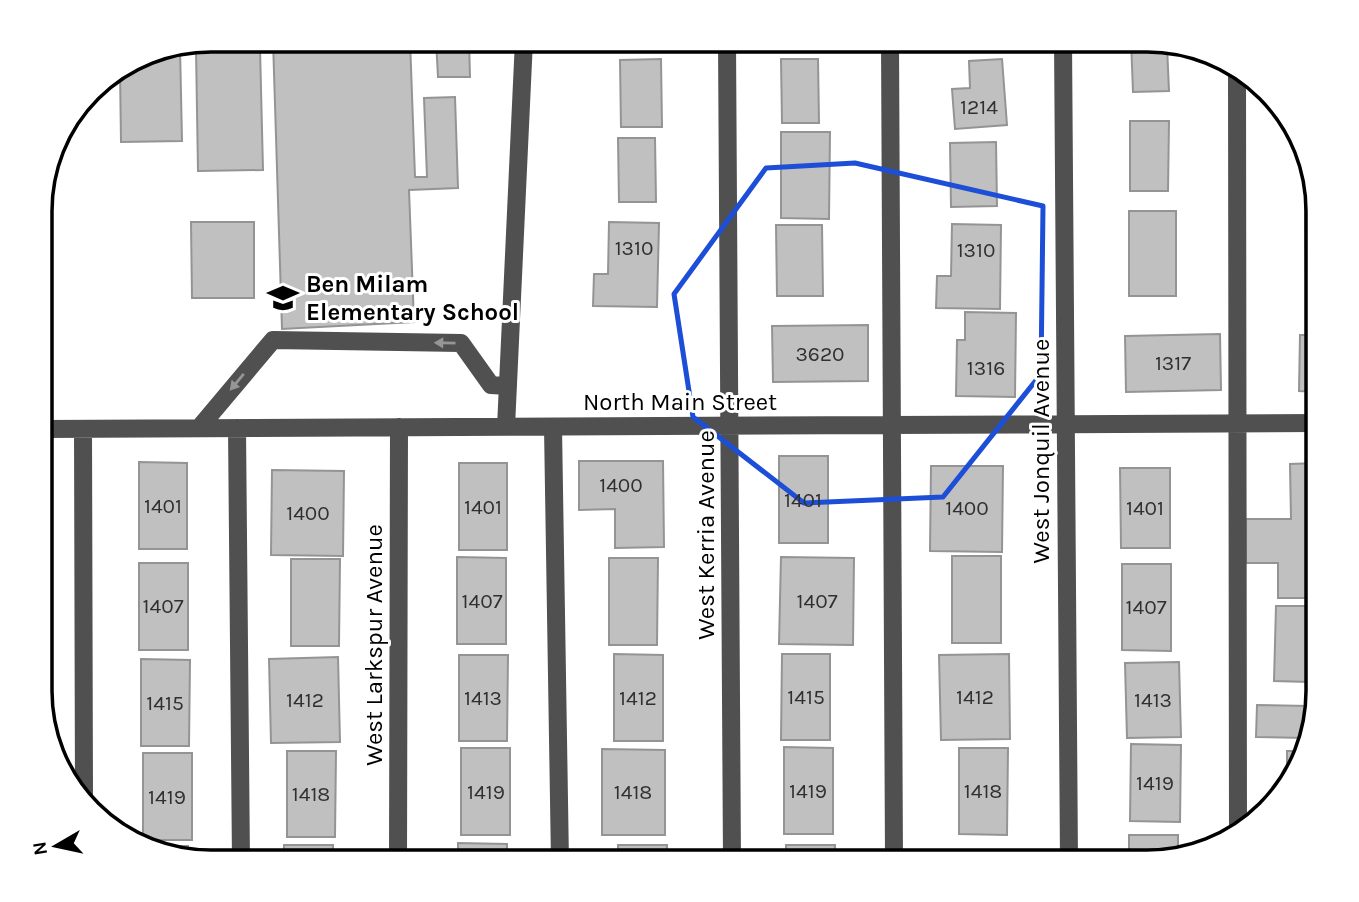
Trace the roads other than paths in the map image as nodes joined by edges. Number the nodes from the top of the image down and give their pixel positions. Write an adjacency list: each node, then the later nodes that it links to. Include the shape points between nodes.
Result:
1 (523, 52): 6 (street)
2 (727, 52): 11 (street, West Kerria Avenue)
3 (890, 52): 10 (street)
4 (1063, 52): 7 (street, West Jonquil Avenue)
5 (1237, 80): 8 (street)
6 (508, 386): 13 (street); 15 (street, one-way to 15, via 491,385 461,343 273,340)
7 (1066, 424): 8 (street, North Main Street); 10 (street, North Main Street); 23 (street, West Jonquil Avenue)
8 (1237, 424): 9 (street, North Main Street); 20 (street)
9 (1306, 424)
10 (892, 425): 11 (street, North Main Street); 22 (street)
11 (730, 426): 14 (street, North Main Street); 21 (street, West Kerria Avenue)
12 (398, 427): 13 (street, North Main Street); 16 (street, North Main Street); 25 (street, West Larkspur Avenue)
13 (506, 427): 14 (street, North Main Street)
14 (553, 427): 26 (street)
15 (198, 428): 16 (street, North Main Street); 18 (street, North Main Street)
16 (237, 428): 24 (street)
17 (52, 429): 18 (street, North Main Street)
18 (83, 429): 19 (street)
19 (84, 785)
20 (1238, 821)
21 (732, 849)
22 (894, 849)
23 (1069, 849)
24 (240, 850)
25 (398, 850)
26 (560, 850)

